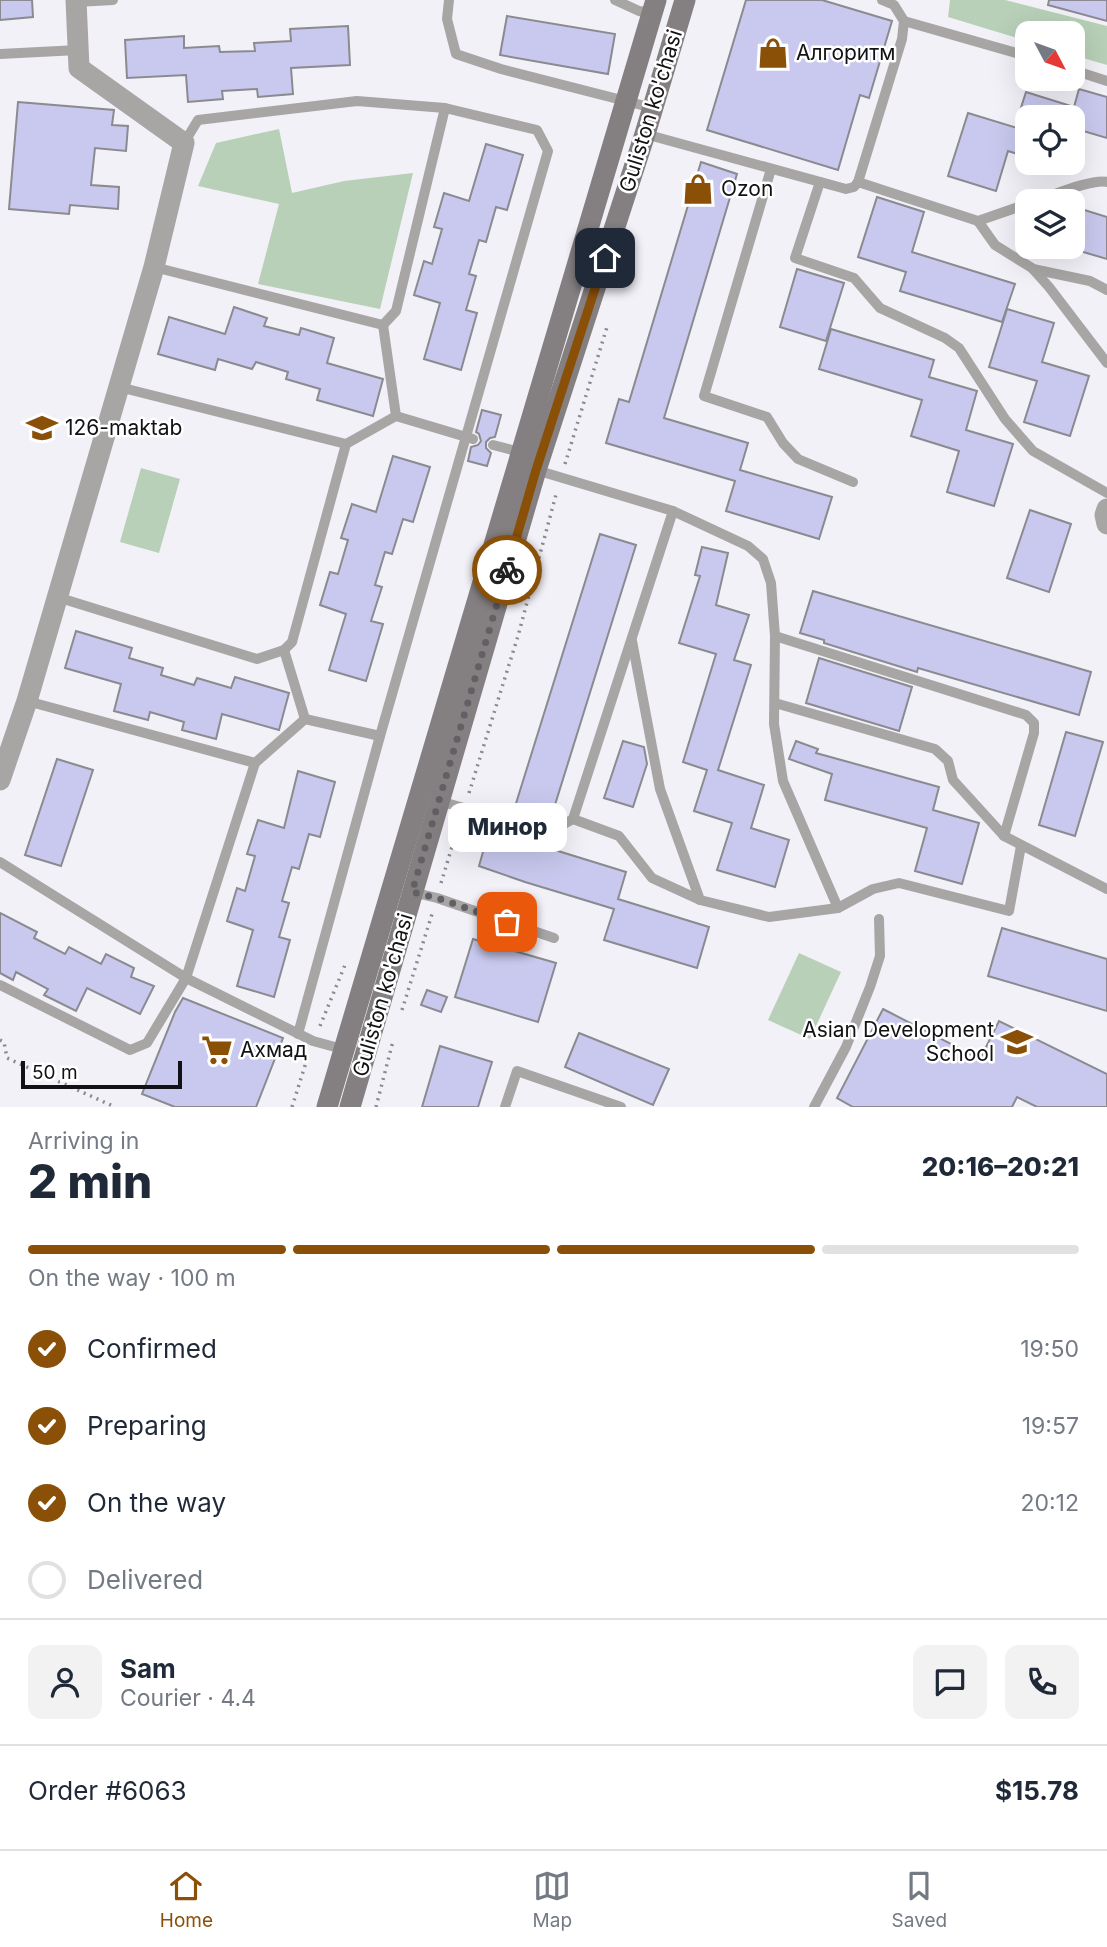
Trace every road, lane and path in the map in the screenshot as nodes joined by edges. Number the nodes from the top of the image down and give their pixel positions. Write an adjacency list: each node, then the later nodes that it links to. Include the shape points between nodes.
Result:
1 (113, 0): 6 (lane)
2 (449, 0): 14 (lane, via 447,19 456,54)
3 (615, 0): 7 (lane, via 639,10)
4 (685, 0): 16 (main road, Guliston ko'chasi)
5 (882, 0): 8 (lane, via 894,5)
6 (76, 1): 9 (street)
7 (654, 7): 14 (main road, Guliston ko'chasi)
8 (904, 21): 10 (lane); 21 (lane)
9 (78, 50): 11 (lane); 18 (street, via 79,68)
10 (1015, 53)
11 (0, 54)
12 (1085, 74): 13 (lane)
13 (1107, 81)
14 (627, 100): 16 (lane); 37 (main road, Guliston ko'chasi)
15 (445, 108): 18 (lane, via 357,101 198,120); 30 (lane, via 396,311); 34 (lane, via 537,130 548,151)
16 (653, 108): 17 (main road, Guliston ko'chasi)
17 (645, 134): 19 (lane); 37 (main road, Guliston ko'chasi)
18 (184, 143): 26 (street)
19 (771, 169): 20 (lane); 39 (lane, via 704,396 767,417 798,459)
20 (820, 182): 21 (lane, via 846,189); 40 (lane, via 795,258 854,278 880,308 959,348 1033,452)
21 (858, 182): 25 (lane)
22 (1107, 182): 23 (lane)
23 (1071, 189)
24 (1015, 208): 25 (lane)
25 (978, 221): 27 (lane, via 995,244)
26 (154, 267): 30 (lane); 32 (street)
27 (1032, 268): 28 (lane, via 1090,281); 31 (lane)
28 (1107, 290)
29 (610, 317): 38 (path)
30 (383, 325): 33 (lane)
31 (1107, 363)
32 (119, 387): 35 (lane); 44 (street)
33 (397, 416): 34 (lane); 35 (lane)
34 (470, 438): 51 (lane)
35 (346, 444): 47 (lane, via 292,642)
36 (493, 445): 37 (lane)
37 (533, 460): 38 (lane); 54 (main road, Guliston ko'chasi); 75 (main road, Guliston ko'chasi)
38 (561, 478): 42 (lane); 55 (path)
39 (853, 482)
40 (1107, 493)
41 (1107, 509): 43 (street)
42 (673, 512): 45 (lane, via 748,546 763,559 771,583); 46 (lane)
43 (1107, 524)
44 (57, 597): 47 (lane, via 257,659); 48 (street)
45 (775, 636): 49 (lane); 57 (lane, via 1026,715 1034,723 1034,733)
46 (632, 641): 56 (lane); 63 (lane, via 660,789)
47 (284, 650): 50 (lane)
48 (27, 701): 52 (lane); 53 (street)
49 (775, 703): 57 (lane, via 935,749 948,761 953,779); 64 (lane, via 783,781)
50 (306, 719): 51 (lane); 52 (lane)
51 (380, 736): 72 (lane)
52 (255, 763): 68 (lane)
53 (0, 780)
54 (439, 801): 55 (lane); 61 (main road, Guliston ko'chasi)
55 (464, 808): 56 (lane, via 550,832); 62 (path)
56 (573, 819): 63 (lane, via 619,836 652,878)
57 (1004, 836): 58 (lane)
58 (1021, 846): 60 (lane); 64 (lane, via 1009,911 899,883 873,889)
59 (0, 862): 68 (lane)
60 (1107, 890)
61 (412, 892): 62 (lane); 76 (main road, Guliston ko'chasi)
62 (437, 898): 66 (lane); 70 (path)
63 (700, 900): 64 (lane, via 769,917)
64 (838, 908)
65 (879, 919): 84 (lane, via 880,956 870,987 846,1047)
66 (554, 938)
67 (348, 958): 74 (path)
68 (186, 978): 69 (lane, via 147,1043 130,1050); 72 (lane)
69 (0, 985)
70 (401, 1017)
71 (396, 1030): 81 (path)
72 (298, 1034): 74 (lane)
73 (0, 1040): 77 (path, via 7,1058)
74 (313, 1041): 75 (lane); 78 (path)
75 (344, 1049): 76 (lane); 79 (main road, Guliston ko'chasi)
76 (366, 1055): 80 (main road, Guliston ko'chasi)
77 (115, 1107)
78 (292, 1107)
79 (327, 1107)
80 (350, 1107)
81 (376, 1107)
82 (505, 1107): 83 (lane, via 517,1071)
83 (621, 1107)
84 (814, 1107)

